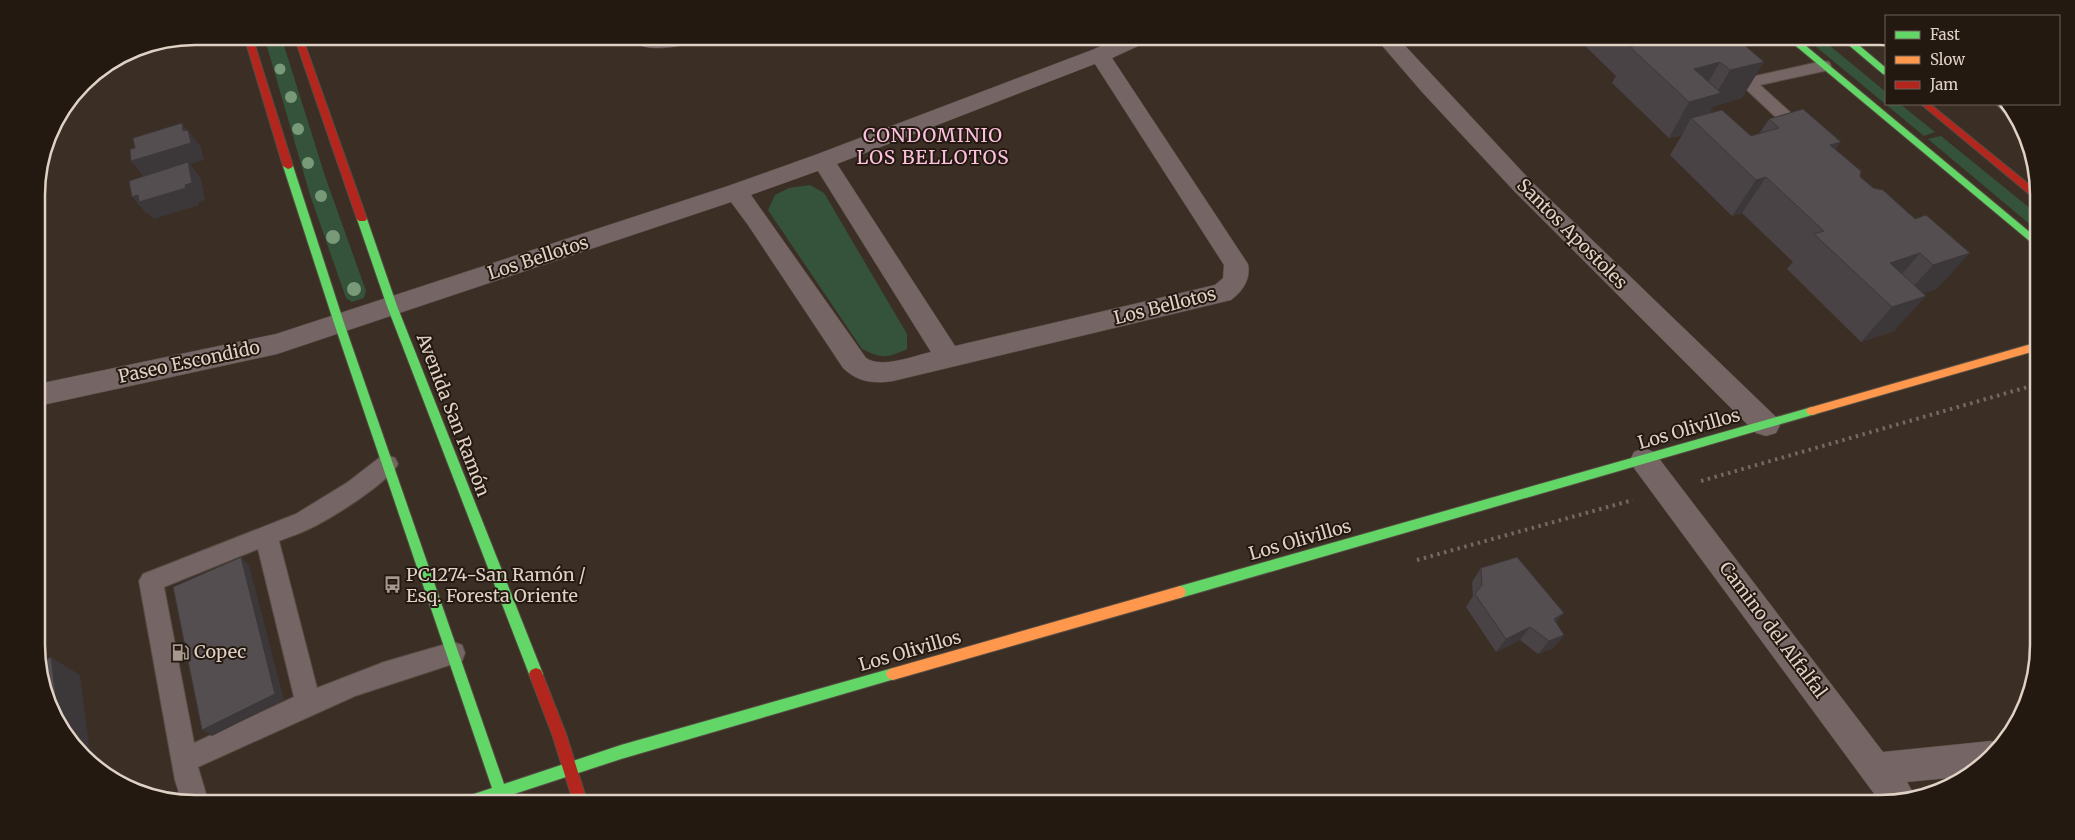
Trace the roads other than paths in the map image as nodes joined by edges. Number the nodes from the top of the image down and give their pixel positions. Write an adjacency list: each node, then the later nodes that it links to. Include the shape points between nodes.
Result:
1 (251, 45): 23 (street)
2 (301, 45): 22 (street, Avenida San Ramón)
3 (1122, 45): 7 (street, Los Bellotos)
4 (1392, 45): 27 (street, Santos Apostoles, via 1587,251)
5 (1798, 45): 9 (street)
6 (1853, 45): 10 (street)
7 (1100, 55): 18 (street, Los Bellotos); 25 (street, Los Bellotos, via 1232,258 1237,271 1234,283 1214,296)
8 (1727, 64): 11 (lane)
9 (1822, 66): 11 (lane); 14 (street)
10 (1885, 71)
11 (1747, 82): 17 (lane)
12 (1926, 105): 13 (street)
13 (1943, 118): 15 (street, via 1944,129); 19 (street)
14 (1900, 131): 16 (street); 21 (street)
15 (1939, 132)
16 (1927, 136)
17 (1820, 149)
18 (823, 161): 20 (street, Los Bellotos); 25 (street)
19 (2030, 190)
20 (736, 192): 22 (street, Los Bellotos); 25 (street, Los Bellotos, via 852,361 861,369 878,373)
21 (2030, 238)
22 (392, 306): 23 (street, Los Bellotos); 35 (street, Avenida San Ramón)
23 (339, 323): 26 (street, Paseo Escondido, via 276,344); 29 (street)
24 (2030, 348): 27 (street, Los Olivillos)
25 (950, 358)
26 (45, 394)
27 (1766, 425): 28 (street, Los Olivillos)
28 (1644, 460): 35 (street, Los Olivillos, via 621,752); 36 (street, Camino del Alfalfal)
29 (387, 464): 30 (lane, via 356,489 304,521); 31 (street)
30 (266, 536): 32 (lane); 34 (lane, via 151,581)
31 (453, 653): 32 (lane, via 417,661); 39 (street)
32 (308, 703): 34 (lane)
33 (1977, 758): 36 (street)
34 (185, 760): 38 (lane)
35 (572, 769): 40 (street, Los Olivillos); 41 (street, Avenida San Ramón)
36 (1875, 769): 37 (street, Camino del Alfalfal)
37 (1895, 794)
38 (193, 795)
39 (502, 795)
40 (510, 795)
41 (579, 795)

